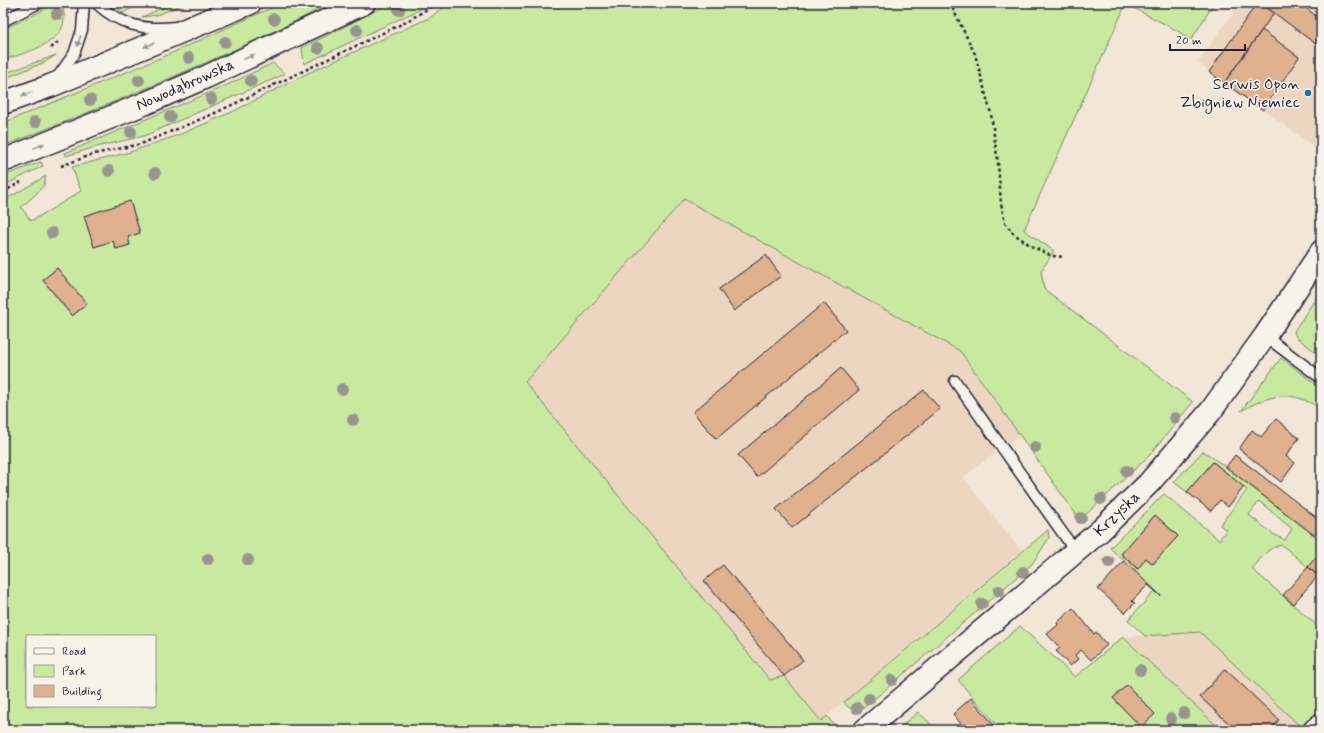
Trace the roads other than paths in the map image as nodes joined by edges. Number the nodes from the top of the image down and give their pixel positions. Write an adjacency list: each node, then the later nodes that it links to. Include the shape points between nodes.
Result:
1 (39, 3): 6 (lane)
2 (84, 3): 8 (lane, one-way to 8, via 82,30 74,54)
3 (96, 3): 7 (lane, via 119,20 133,25 154,28)
4 (250, 3): 7 (street)
5 (364, 3): 10 (street, Nowodąbrowska, one-way to 5, via 186,85)
6 (3, 21)
7 (202, 23): 8 (street, one-way to 8)
8 (50, 86): 9 (street, one-way to 9)
9 (3, 103)
10 (3, 161)
11 (1321, 252): 12 (street, Krzyska)
12 (1264, 336): 13 (lane); 15 (street, Krzyska, via 1210,412 1149,483)
13 (1321, 378)
14 (955, 381): 15 (lane)
15 (1076, 552): 17 (street, Krzyska)
16 (1321, 724): 18 (street)
17 (865, 730)
18 (1314, 730)

